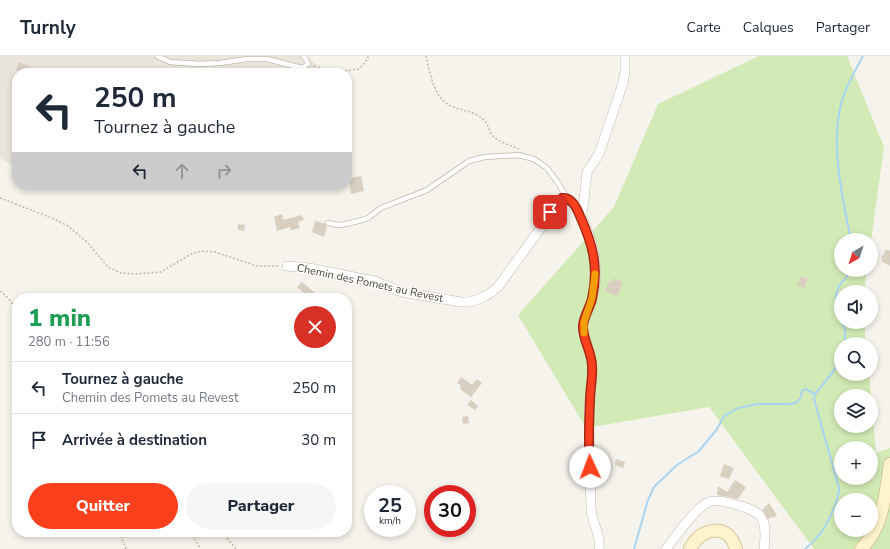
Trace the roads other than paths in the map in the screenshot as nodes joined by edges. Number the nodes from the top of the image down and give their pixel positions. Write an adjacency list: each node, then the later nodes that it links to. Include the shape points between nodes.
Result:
1 (157, 56): 2 (lane, via 170,62 199,64 267,59 302,68 308,64)
2 (303, 56)
3 (625, 56): 5 (street, via 623,83 600,154 587,172)
4 (567, 198): 5 (street, via 572,201); 6 (lane, via 547,168 534,159 519,155 478,158 427,190 381,208 368,218 339,225); 7 (street, Chemin des Pomets au Revest, via 559,201 498,287 471,302 402,292 374,281)
5 (580, 216): 9 (street, via 590,238 595,259 594,290 583,326 592,366 589,456 592,516 600,538)
6 (328, 223)
7 (288, 266)
8 (890, 464): 14 (street, via 878,527)
9 (600, 549)
10 (666, 549): 13 (street, via 696,513 707,503 715,501 742,506 758,514 763,520 766,532)
11 (690, 549): 12 (street, via 702,534 714,530 729,536)
12 (736, 549)
13 (764, 549)
14 (861, 549)

